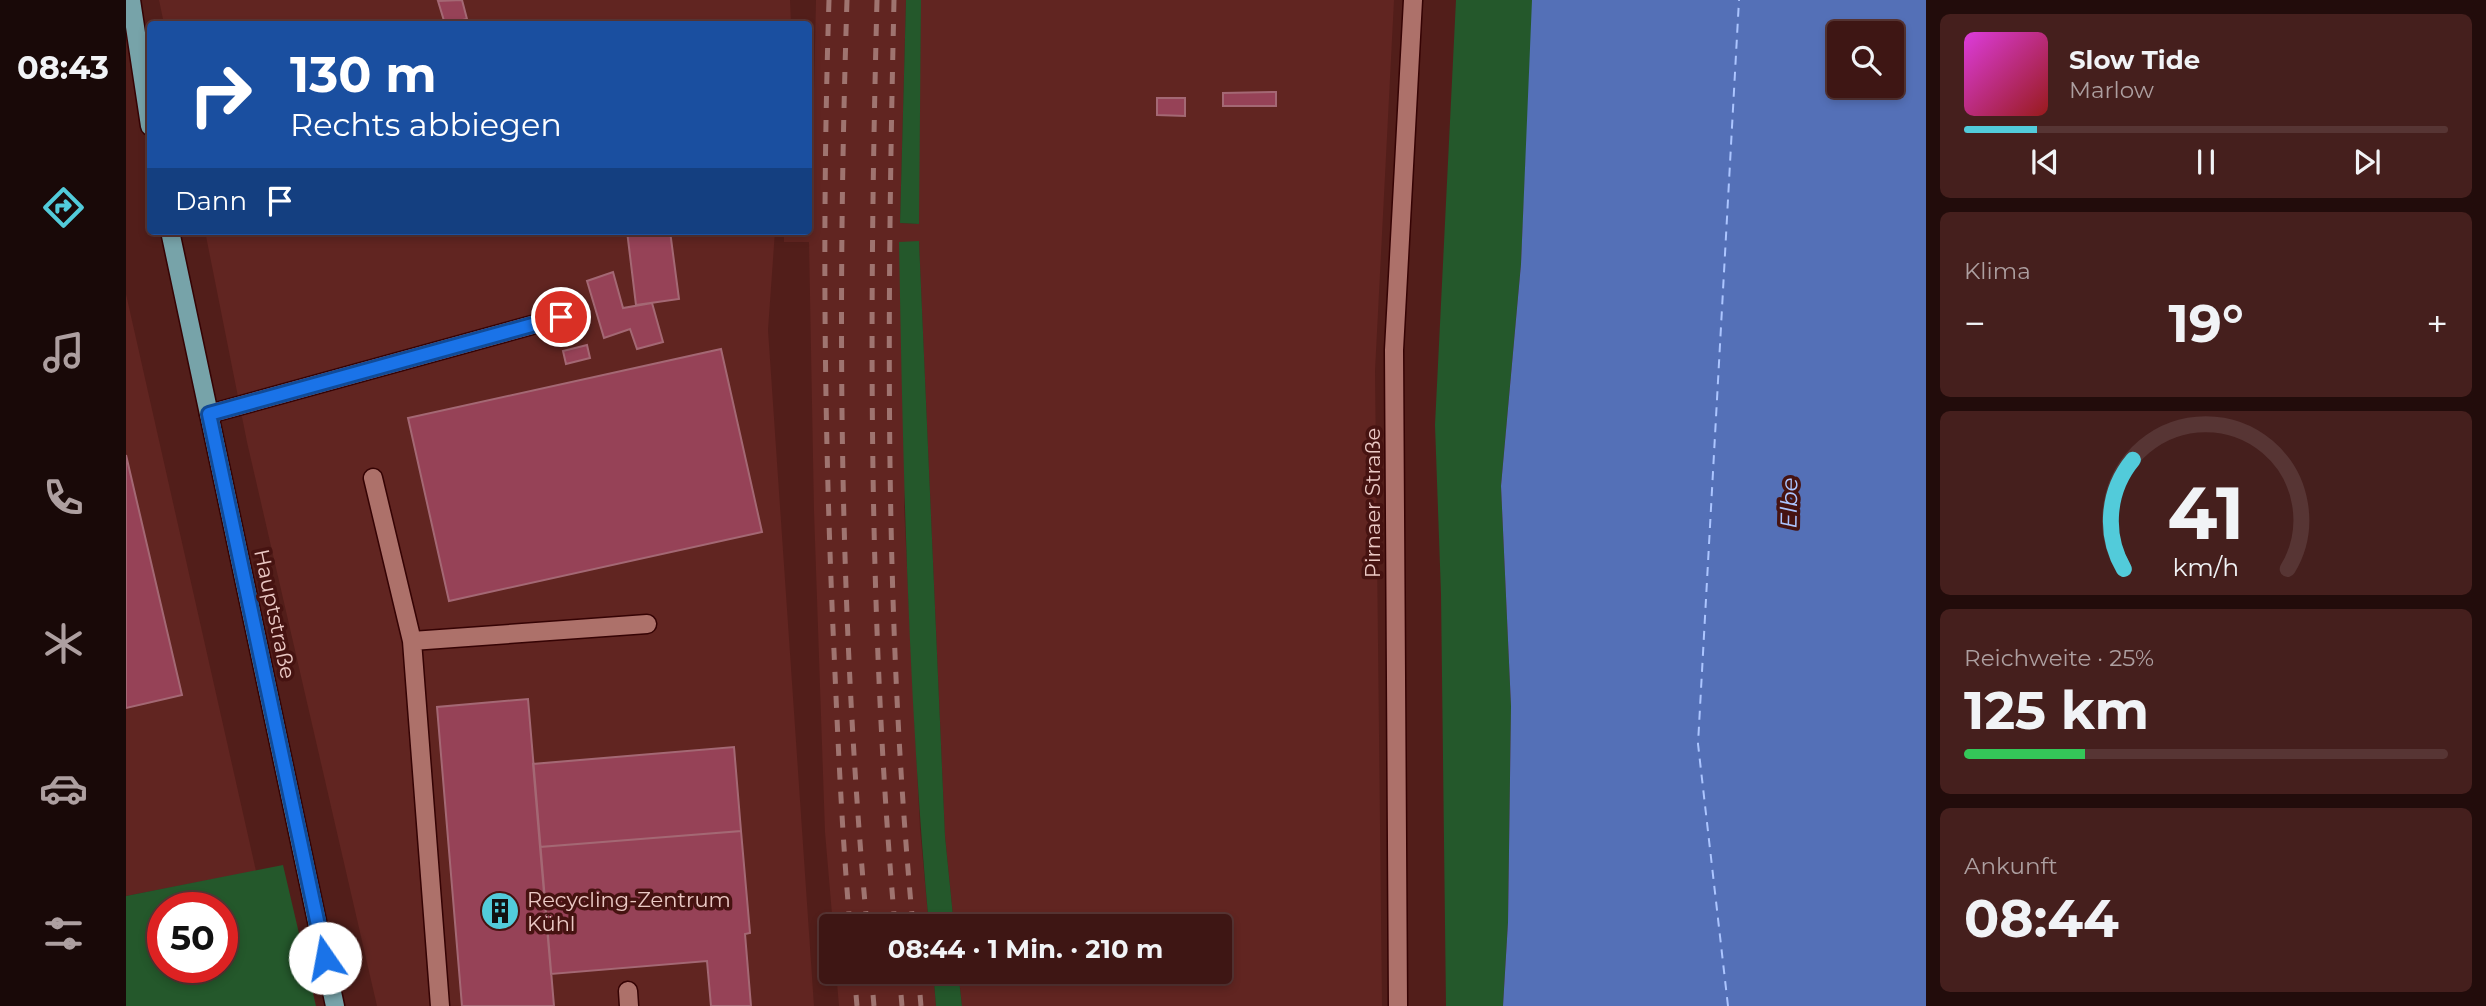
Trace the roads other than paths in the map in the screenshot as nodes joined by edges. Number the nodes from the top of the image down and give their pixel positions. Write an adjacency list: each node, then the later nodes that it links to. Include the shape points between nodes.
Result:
1 (131, 0): 3 (main road)
2 (1413, 0): 12 (street, Pirnaer Straße, via 1394,350)
3 (147, 106)
4 (171, 235): 6 (main road, Hauptstraße)
5 (561, 317): 6 (street)
6 (209, 414): 10 (main road, Hauptstraße)
7 (373, 478): 9 (street)
8 (647, 624): 9 (street)
9 (412, 641): 11 (street)
10 (335, 1006)
11 (440, 1006)
12 (1398, 1006)

